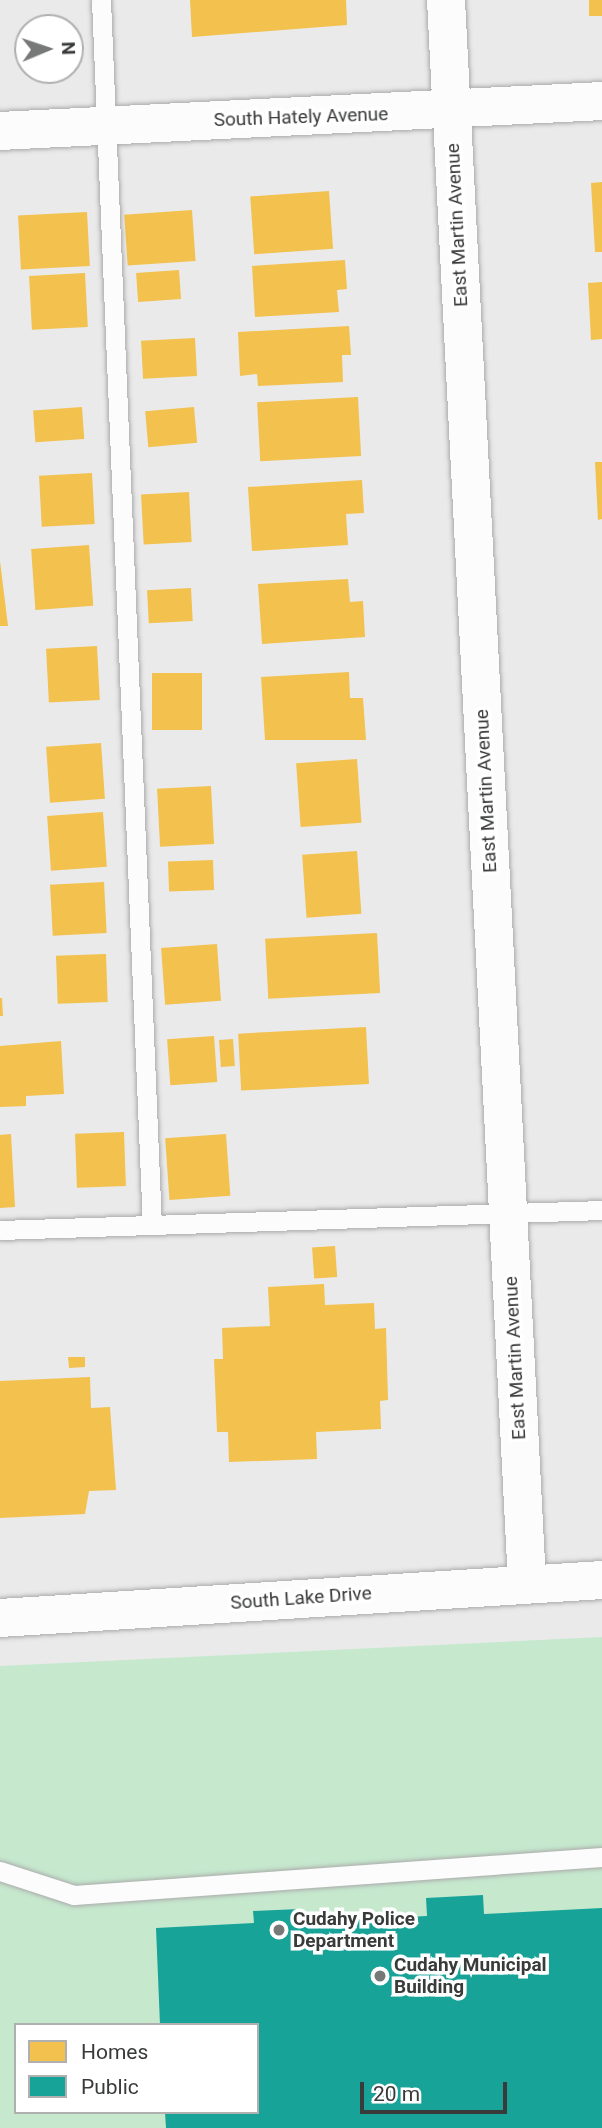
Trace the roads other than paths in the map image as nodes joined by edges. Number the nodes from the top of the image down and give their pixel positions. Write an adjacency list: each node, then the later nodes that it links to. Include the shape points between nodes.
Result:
1 (101, 0): 5 (lane)
2 (446, 0): 4 (street, East Martin Avenue)
3 (602, 101): 4 (street, South Hately Avenue)
4 (451, 110): 5 (street, South Hately Avenue); 8 (street, East Martin Avenue)
5 (107, 125): 6 (street, South Hately Avenue); 9 (lane)
6 (0, 131)
7 (602, 1210): 8 (lane)
8 (507, 1215): 9 (lane); 12 (street, East Martin Avenue)
9 (152, 1225): 10 (lane)
10 (0, 1230)
11 (602, 1580): 12 (street, South Lake Drive)
12 (527, 1583): 13 (street, South Lake Drive)
13 (0, 1618)
14 (602, 1857): 15 (lane, via 74,1895)
15 (0, 1871)

